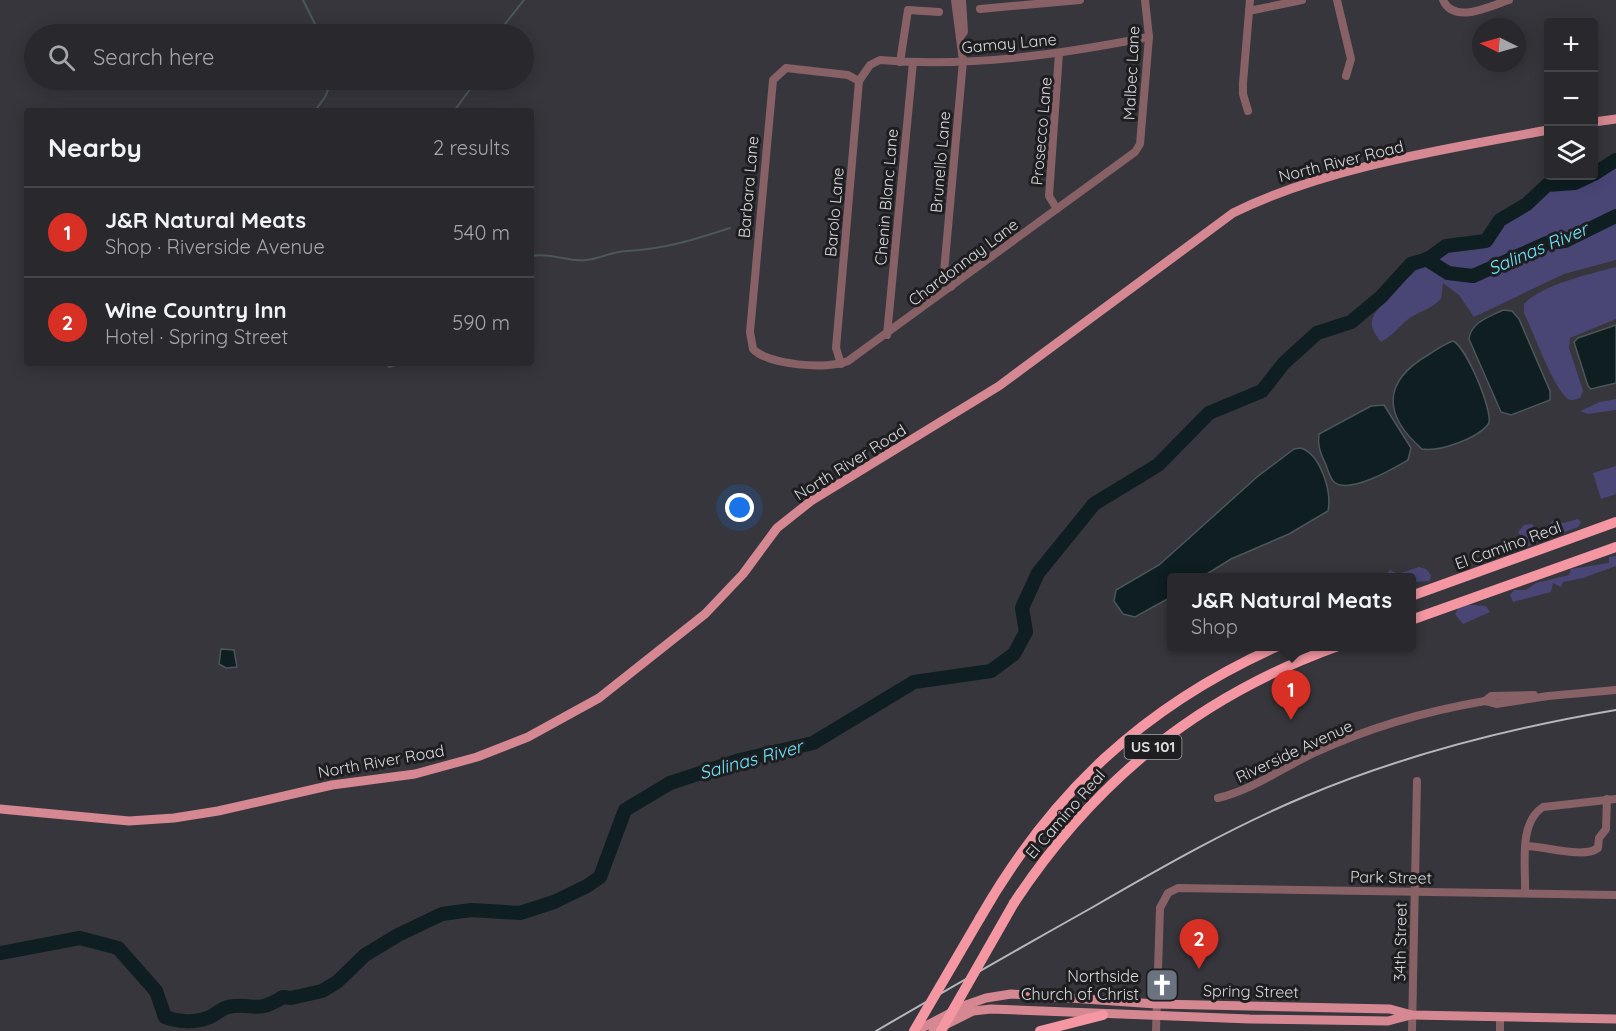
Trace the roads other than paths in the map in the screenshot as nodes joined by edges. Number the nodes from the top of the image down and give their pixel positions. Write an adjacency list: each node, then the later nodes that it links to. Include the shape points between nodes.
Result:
1 (955, 0): 13 (street, Brunello Lane)
2 (962, 0): 13 (street, Brunello Lane, via 964,32)
3 (1080, 0): 10 (street)
4 (1145, 0): 14 (street, Malbec Lane)
5 (1250, 0): 11 (street)
6 (1302, 0): 11 (street)
7 (1337, 0): 20 (street, via 1351,59)
8 (1443, 0): 9 (street, via 1454,13 1464,13)
9 (1509, 0)
10 (980, 9)
11 (1249, 11): 22 (street, via 1243,94)
12 (939, 12): 17 (street, via 908,10)
13 (960, 37): 16 (street, Brunello Lane)
14 (1149, 37): 15 (street, Gamay Lane); 26 (street, Malbec Lane)
15 (1059, 53): 16 (street, Gamay Lane); 27 (street, Prosecco Lane, via 1049,196)
16 (963, 61): 18 (street, Gamay Lane); 28 (street, Brunello Lane, via 944,272)
17 (900, 62): 18 (street, Gamay Lane); 19 (street, Gamay Lane, via 880,60)
18 (913, 62): 29 (street, Chenin Blanc Lane)
19 (870, 65): 21 (street, Barolo Lane)
20 (1346, 76)
21 (859, 81): 30 (street, Barolo Lane, via 836,348); 30 (street, Barbara Lane, via 848,75 786,68 771,86 749,342 758,355 768,360)
22 (1248, 111)
23 (1616, 119): 24 (main road)
24 (1598, 121)
25 (1544, 131): 42 (main road, North River Road, via 1329,176 1267,196 1233,213 999,386 811,501 777,528 744,574 705,614 600,698 528,737 414,774 332,785 174,818 129,821)
26 (1138, 147): 27 (street, Chardonnay Lane)
27 (1058, 209): 28 (street, Chardonnay Lane)
28 (951, 287): 29 (street, Chardonnay Lane)
29 (887, 335): 30 (street, Chardonnay Lane)
30 (841, 364)
31 (1616, 522): 33 (highway, El Camino Real)
32 (1616, 547): 34 (highway)
33 (1416, 594)
34 (1416, 618)
35 (1267, 651): 53 (highway, El Camino Real / US 101, bridge, via 1179,699 1085,775 1005,874)
36 (1326, 651): 55 (highway, El Camino Real / US 101, bridge, via 1233,693 1138,758 1070,827 1014,903)
37 (1616, 690): 39 (street, Riverside Avenue, via 1496,704 1485,701 1402,719 1337,742 1238,793)
38 (1417, 781): 44 (street, 34th Street)
39 (1218, 798)
40 (1606, 799): 41 (street); 43 (street, via 1543,807 1534,813 1528,825); 43 (street, via 1606,829 1593,852)
41 (1616, 799)
42 (0, 809)
43 (1526, 846): 45 (street)
44 (1414, 891): 45 (street, Park Street); 47 (street, Park Street, via 1189,886 1168,893 1159,917); 49 (street, 34th Street)
45 (1525, 893): 46 (street, Park Street)
46 (1616, 895)
47 (1156, 1004): 49 (main road, Spring Street, via 1390,1009); 50 (street); 53 (main road, Spring Street, via 1011,994 966,1005)
48 (1102, 1014): 50 (main road, Spring Street); 54 (main road, Spring Street, via 991,1009 973,1011); 56 (highway)
49 (1412, 1015): 50 (main road, Spring Street, via 1388,1021); 51 (main road, Spring Street); 58 (street, 34th Street)
50 (1156, 1017): 57 (street)
51 (1500, 1017): 52 (main road, Spring Street); 59 (street)
52 (1616, 1019)
53 (915, 1031)
54 (933, 1031)
55 (941, 1031)
56 (1040, 1031)
57 (1156, 1031)
58 (1412, 1031)
59 (1500, 1031)

